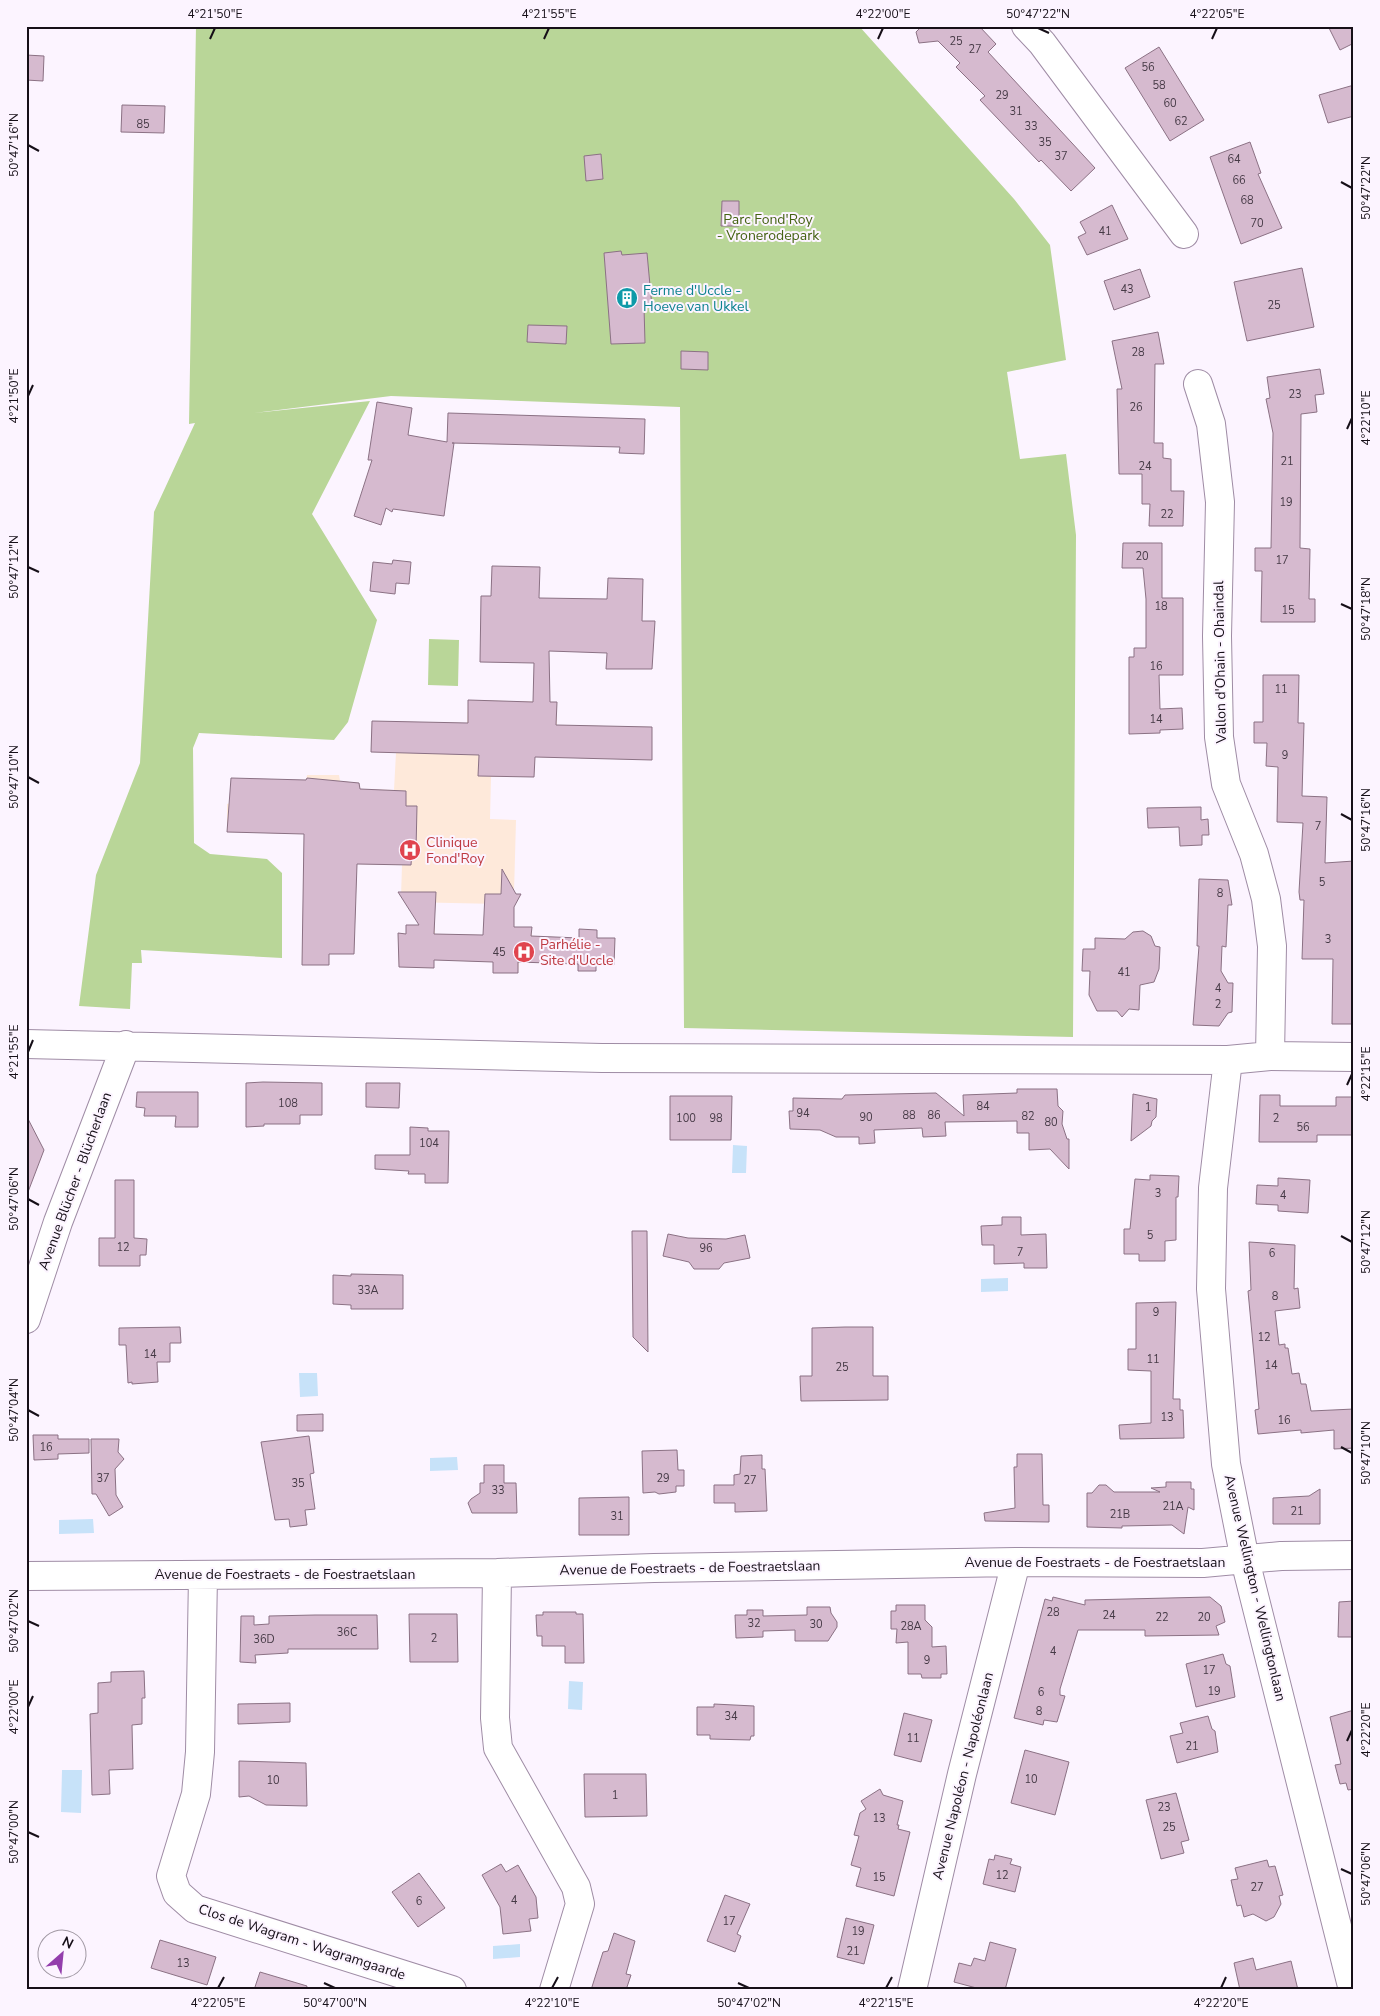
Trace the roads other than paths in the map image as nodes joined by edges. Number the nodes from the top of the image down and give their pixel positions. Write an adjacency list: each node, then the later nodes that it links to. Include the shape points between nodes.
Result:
1 (1026, 26): 2 (street)
2 (1184, 234)
3 (1198, 384): 6 (street, Vallon d'Ohain - Ohaindal, via 1211,424 1220,502 1219,737 1226,784 1254,854 1266,899 1272,946)
4 (26, 1044): 5 (street)
5 (126, 1045): 8 (street, via 602,1058); 9 (street, Avenue Blücher - Blücherlaan, via 58,1222)
6 (1270, 1056): 7 (street); 8 (street)
7 (1354, 1057)
8 (1228, 1060): 11 (street, Avenue Wellington - Wellingtonlaan, via 1213,1188 1211,1289 1226,1464)
9 (26, 1318)
10 (1354, 1555): 11 (street, Avenue de Foestraets - de Foestraetslaan)
11 (1245, 1560): 12 (street, Avenue de Foestraets - de Foestraetslaan, via 1203,1563); 19 (street, Avenue Wellington - Wellingtonlaan)
12 (1016, 1562): 13 (street, Avenue de Foestraets - de Foestraetslaan); 18 (street, Avenue Napoléon - Napoléonlaan)
13 (497, 1573): 14 (street, Avenue de Foestraets - de Foestraetslaan); 17 (street, via 498,1748 576,1887 580,1904)
14 (204, 1575): 15 (street, Avenue de Foestraets - de Foestraetslaan); 16 (street, Clos de Wagram - Wagramgaarde, via 200,1752 196,1794 171,1876 177,1893 195,1909)
15 (26, 1576)
16 (452, 1990)
17 (554, 1990)
18 (912, 1990)
19 (1353, 1990)

